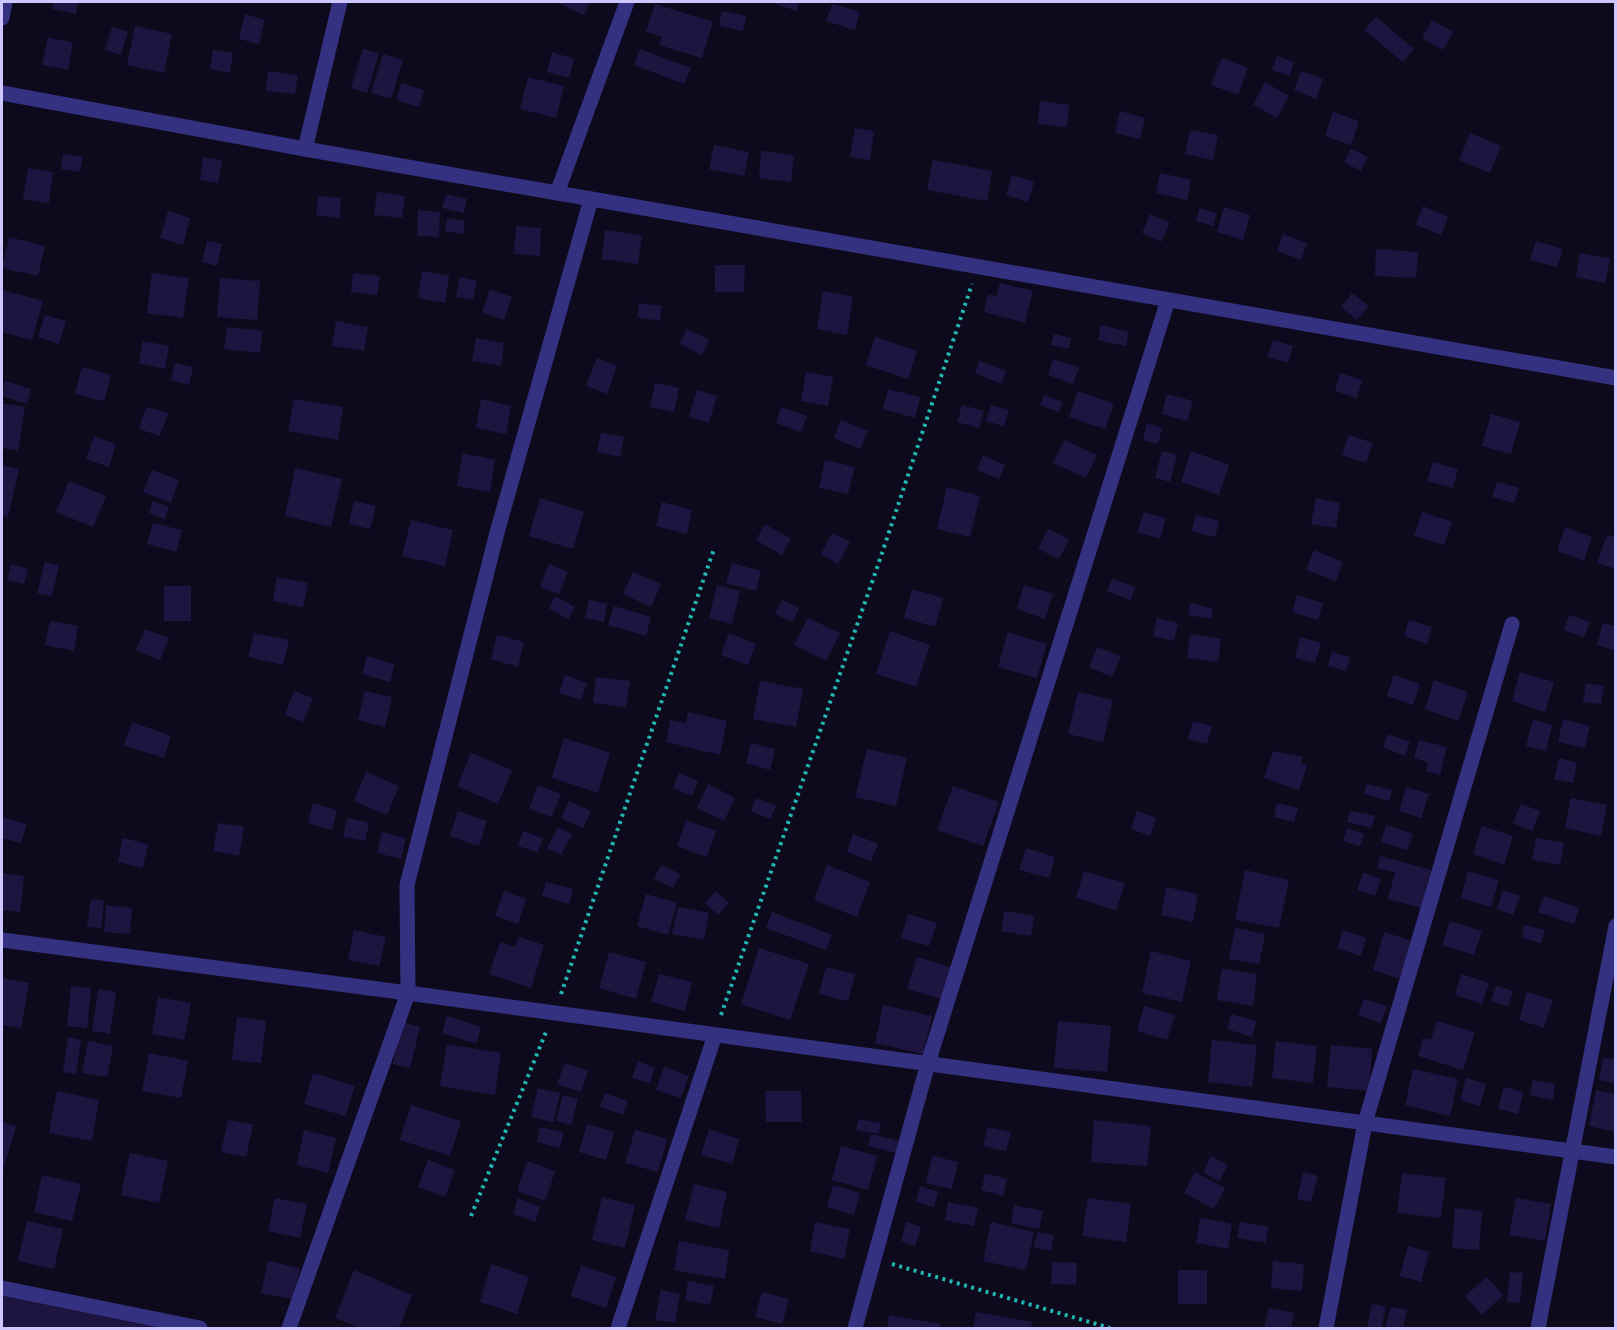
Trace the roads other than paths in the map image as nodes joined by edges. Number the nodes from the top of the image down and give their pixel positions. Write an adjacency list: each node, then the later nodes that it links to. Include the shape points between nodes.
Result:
1 (5, 2): 4 (street)
2 (340, 2): 6 (street)
3 (627, 2): 7 (street)
4 (2, 18)
5 (2, 93): 6 (street)
6 (305, 149): 7 (street)
7 (557, 193): 8 (street)
8 (591, 199): 9 (street); 14 (street, via 498,529 407,885)
9 (1168, 300): 10 (street); 16 (street)
10 (1616, 378)
11 (1512, 624): 17 (street)
12 (1616, 926): 18 (street)
13 (2, 940): 14 (street)
14 (408, 993): 15 (street); 22 (street)
15 (715, 1035): 16 (street); 23 (street)
16 (928, 1064): 17 (street); 24 (street)
17 (1365, 1123): 18 (street); 25 (street)
18 (1572, 1151): 19 (street); 26 (street)
19 (1616, 1157)
20 (2, 1288): 21 (street)
21 (200, 1329)
22 (289, 1329)
23 (618, 1329)
24 (855, 1329)
25 (1326, 1329)
26 (1538, 1329)

